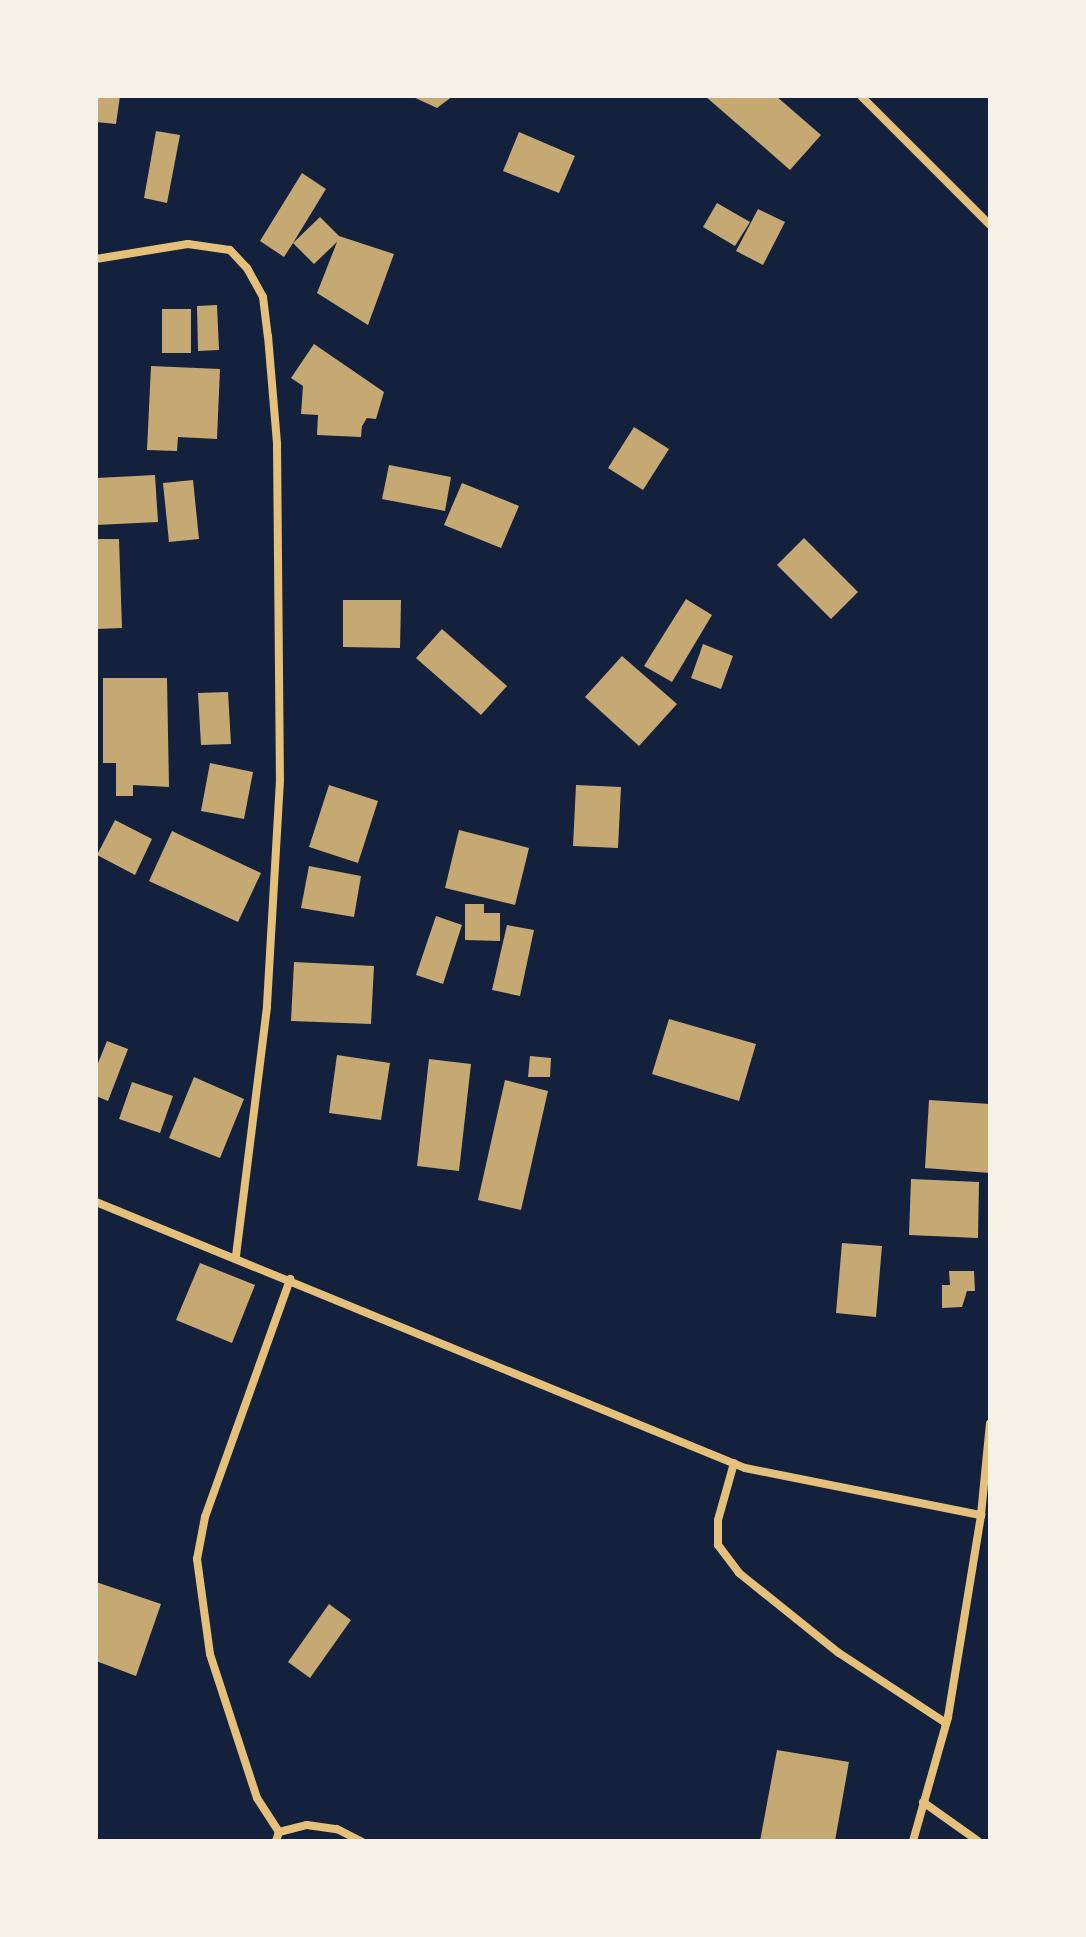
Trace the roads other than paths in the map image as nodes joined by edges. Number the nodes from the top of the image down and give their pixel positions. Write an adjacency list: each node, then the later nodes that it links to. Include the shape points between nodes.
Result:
1 (861, 96): 2 (street)
2 (990, 225)
3 (96, 259): 5 (street, via 188,244 230,250 263,297 277,443 280,780 267,1007)
4 (96, 1202): 5 (street)
5 (236, 1257): 6 (street)
6 (290, 1279): 8 (street); 13 (street, via 205,1517 197,1559 210,1654 257,1798)
7 (990, 1423): 9 (street)
8 (734, 1463): 10 (street); 11 (street, via 718,1520 718,1545 739,1573 839,1653)
9 (988, 1463): 10 (street)
10 (981, 1515): 11 (street)
11 (946, 1723): 12 (street)
12 (923, 1802): 15 (street); 16 (street)
13 (277, 1836): 14 (street, via 307,1825 337,1829)
14 (361, 1841)
15 (913, 1841)
16 (978, 1841)

